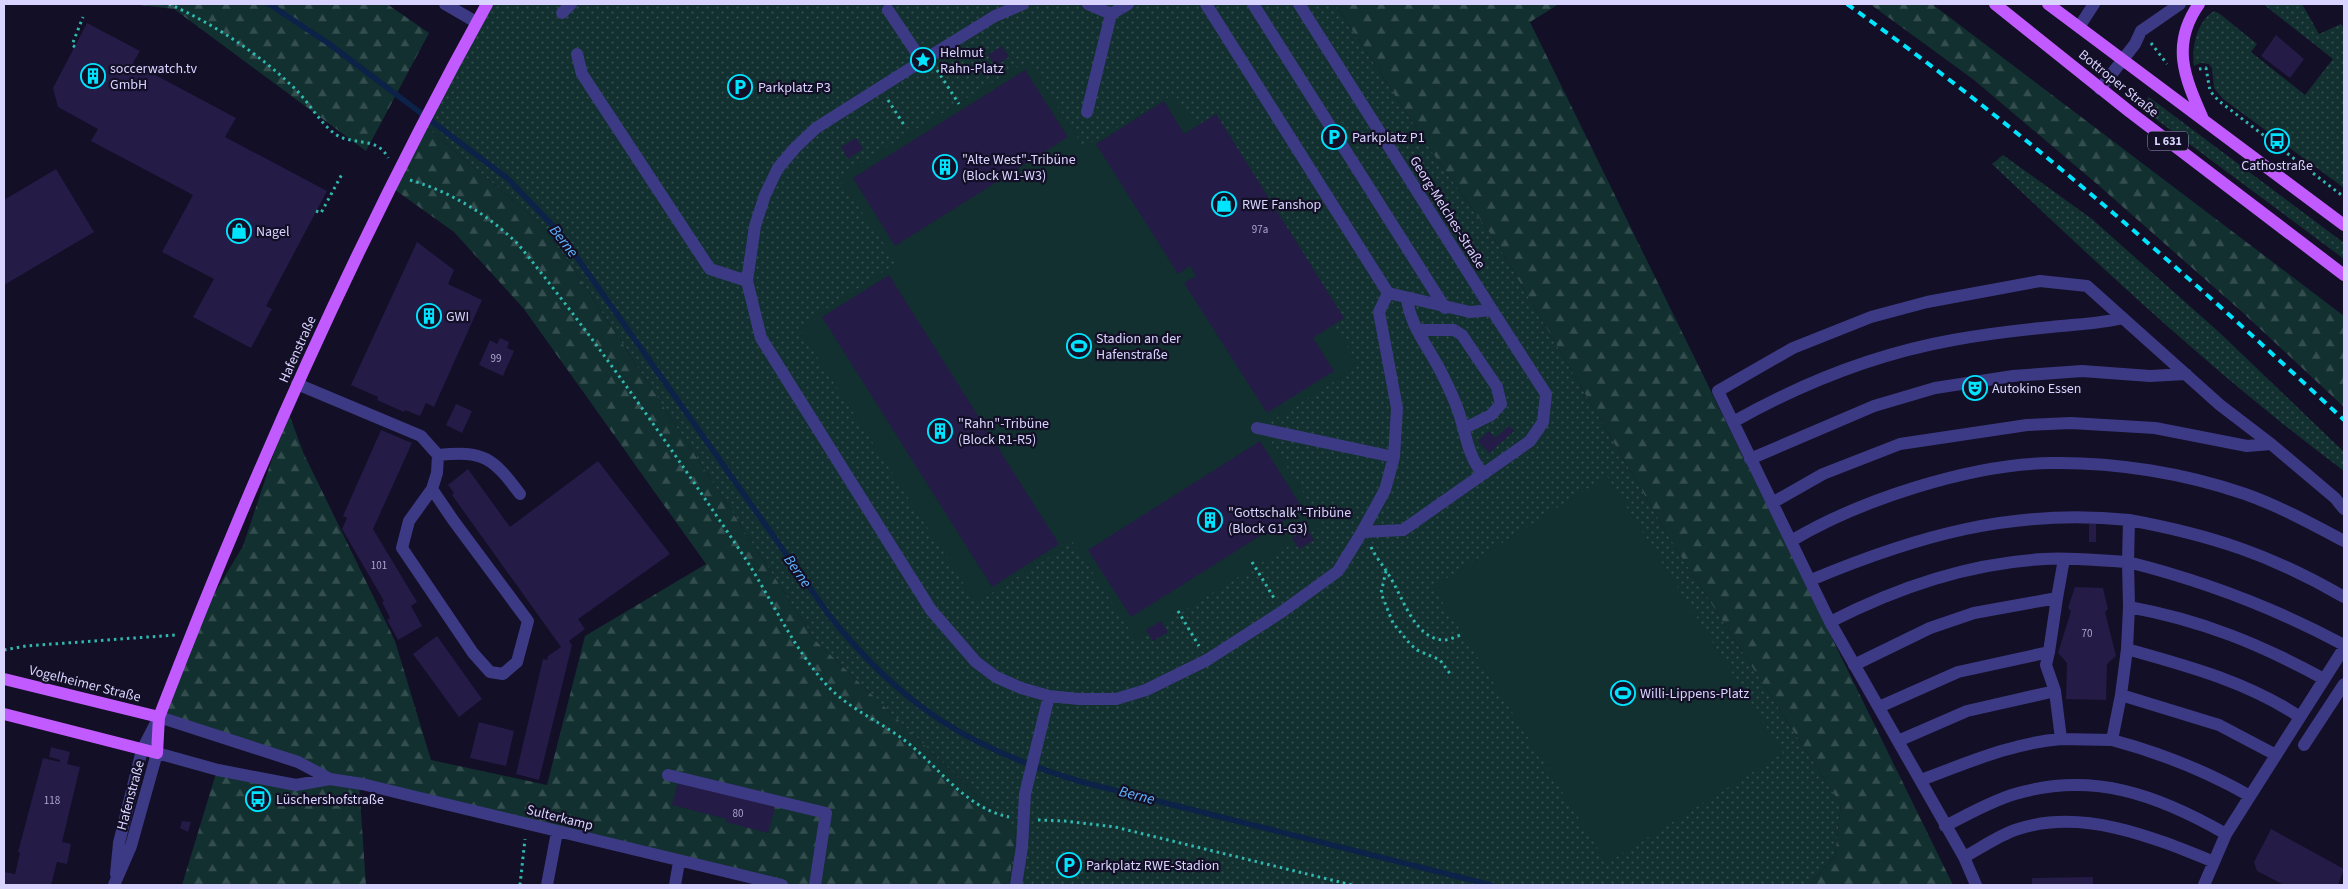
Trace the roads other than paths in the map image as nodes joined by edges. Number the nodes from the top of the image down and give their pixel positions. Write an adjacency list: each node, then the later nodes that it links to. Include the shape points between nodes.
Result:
1 (445, 4): 18 (street)
2 (487, 4): 18 (main road, Hafenstraße)
3 (571, 4): 16 (street)
4 (1023, 4): 22 (street, via 995,16)
5 (1088, 4): 17 (street)
6 (1128, 4): 17 (street)
7 (1206, 4): 29 (street)
8 (1253, 4): 31 (street)
9 (1299, 4): 32 (street, Georg-Melches-Straße)
10 (1995, 4): 23 (main road, Bottroper Straße / L 631)
11 (2048, 4): 19 (main road, Bottroper Straße / L 631)
12 (2094, 4): 19 (street)
13 (2180, 4): 21 (street, via 2141,31)
14 (2199, 4): 25 (main road, via 2182,44 2184,70)
15 (888, 10): 22 (street)
16 (562, 14)
17 (1111, 14): 24 (street)
18 (476, 22): 36 (main road, Hafenstraße, via 396,176)
19 (2079, 27): 21 (main road, Bottroper Straße / L 631)
20 (577, 54): 28 (street, via 582,74 710,268)
21 (2123, 60): 23 (street); 25 (main road, Bottroper Straße / L 631)
22 (922, 61): 28 (street, via 816,128 778,168 754,226)
23 (2100, 89): 27 (main road, Bottroper Straße / L 631)
24 (1088, 112)
25 (2204, 121): 26 (main road, Bottroper Straße / L 631)
26 (2344, 225)
27 (2344, 275)
28 (747, 282): 69 (street, via 761,338 931,610 976,662 996,677)
29 (1388, 293): 30 (street); 42 (street, via 1379,312 1397,408)
30 (1407, 298): 31 (street); 34 (street, via 1409,314)
31 (1445, 308): 32 (street, via 1470,312)
32 (1492, 310): 44 (street, Georg-Melches-Straße, via 1546,394 1543,422 1530,441)
33 (2123, 318): 35 (street); 37 (street, via 2101,324 1953,340 1870,360 1781,395); 37 (street, via 2087,286 2040,281 1927,302 1871,317 1793,348 1718,391)
34 (1418, 330): 39 (street, via 1444,378); 39 (street, via 1454,330 1462,335 1498,387 1500,404 1491,415)
35 (2186, 374): 40 (street); 43 (street, via 2150,376 2082,371 2013,376 1935,388 1874,406)
36 (298, 384): 41 (street, via 421,436); 72 (main road, Hafenstraße)
37 (1733, 422): 43 (street)
38 (1257, 428): 42 (street)
39 (1463, 430): 44 (street, via 1471,456)
40 (2271, 444): 47 (street, via 2247,446 2145,428 2071,423 2027,425 1900,444 1823,474); 48 (street)
41 (438, 455): 45 (street); 46 (street, via 463,452 481,456 501,469)
42 (1394, 457): 50 (street, via 1385,490)
43 (1750, 458): 47 (street)
44 (1483, 474): 50 (street, Georg-Melches-Straße, via 1402,530)
45 (432, 489): 45 (street, via 528,621 517,662 503,674 490,672 473,653 402,548 409,521)
46 (520, 494)
47 (1772, 503): 51 (street)
48 (2344, 509)
49 (2129, 520): 54 (street); 55 (street, via 2058,516 1964,528 1910,542); 56 (street, via 2230,543 2284,565)
50 (1362, 532): 69 (street, via 1338,571 1207,660 1146,690 1116,699)
51 (1791, 541): 52 (street, via 1816,526 1914,488 1953,477 2050,463 2136,469 2204,483 2279,508); 55 (street)
52 (2344, 541)
53 (2064, 559): 54 (street); 57 (street); 59 (street, via 2000,564 1931,579 1878,598)
54 (2128, 562): 58 (street); 60 (street, via 2223,590 2297,621)
55 (1811, 580): 59 (street)
56 (2344, 597)
57 (2057, 598): 62 (street); 63 (street, via 1974,614 1930,628)
58 (2129, 607): 61 (street); 65 (street, via 2195,621 2245,640)
59 (1830, 622): 63 (street)
60 (2344, 647): 65 (street)
61 (2127, 649): 68 (street); 73 (street, via 2231,680)
62 (2048, 652): 67 (street, via 2046,665); 70 (street, via 1958,672)
63 (1854, 665): 70 (street)
64 (4, 679): 72 (main road, Vogelheimer Straße)
65 (2324, 679): 73 (street)
66 (2344, 684): 77 (street)
67 (2055, 691): 74 (street); 76 (street, via 1967,711)
68 (2121, 695): 75 (street); 80 (street, via 2219,726)
69 (1049, 696): 96 (street, via 1025,794)
70 (1879, 707): 76 (street)
71 (4, 714): 78 (main road)
72 (159, 717): 78 (street, Hafenstraße); 79 (main road, Hafenstraße); 82 (street, Sulterkamp, via 298,762)
73 (2300, 717): 80 (street)
74 (2061, 739): 75 (street); 83 (street, via 2035,741 1983,756)
75 (2112, 740): 84 (street, via 2195,767)
76 (1898, 741): 83 (street)
77 (2304, 745)
78 (142, 750): 79 (main road, Sulterkamp); 91 (street, Hafenstraße, via 119,843)
79 (157, 753): 82 (street, Sulterkamp, via 218,770 296,784); 91 (street, Hafenstraße, via 131,846)
80 (2276, 755): 84 (street)
81 (668, 774): 95 (street, via 826,813)
82 (330, 779): 86 (street, Sulterkamp, via 398,792)
83 (1921, 780): 85 (street)
84 (2250, 796): 87 (street)
85 (1945, 826): 87 (street, via 2014,794 2060,785 2087,785 2122,788 2154,799 2193,815); 88 (street)
86 (557, 832): 89 (street, Sulterkamp); 92 (street)
87 (2226, 834): 90 (street)
88 (1964, 857): 90 (street, via 2014,830 2047,823 2086,823 2150,836); 97 (street)
89 (679, 862): 93 (street); 94 (street, Sulterkamp)
90 (2214, 862): 98 (street)
91 (115, 881)
92 (547, 885)
93 (675, 885)
94 (782, 885)
95 (815, 885)
96 (1016, 885)
97 (1976, 885)
98 (2204, 885)

